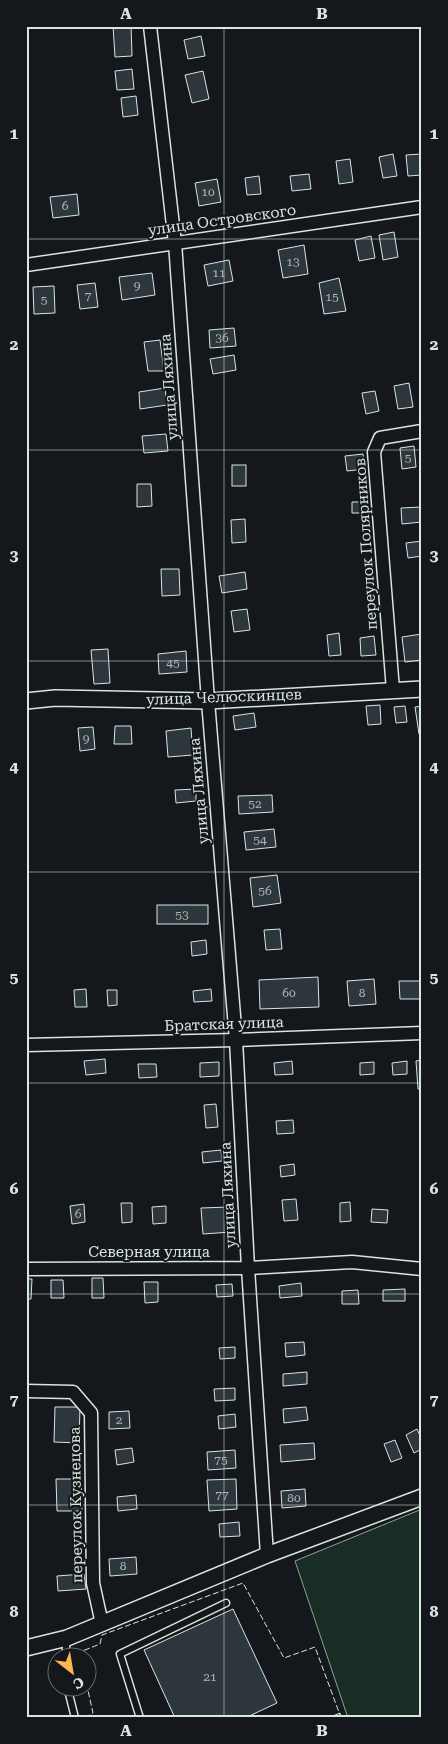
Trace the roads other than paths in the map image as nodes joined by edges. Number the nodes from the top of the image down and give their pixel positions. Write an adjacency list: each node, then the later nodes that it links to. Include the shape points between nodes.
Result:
1 (150, 26): 3 (street, улица Ляхина)
2 (422, 208): 3 (street, улица Островского)
3 (175, 243): 4 (street, улица Островского); 9 (street, улица Ляхина)
4 (26, 265)
5 (422, 431): 7 (street, переулок Полярников, via 380,438 374,452)
6 (422, 689): 7 (street, улица Челюскинцев)
7 (393, 690): 9 (street, улица Челюскинцев)
8 (26, 701): 9 (street, улица Челюскинцев, via 55,698)
9 (208, 701): 11 (street, улица Ляхина)
10 (422, 1033): 11 (street, Братская улица)
11 (236, 1040): 12 (street, Братская улица); 13 (street, улица Ляхина)
12 (26, 1045)
13 (248, 1268): 14 (street, Северная улица); 15 (street, Северная улица, via 352,1262); 18 (street, улица Ляхина)
14 (26, 1269)
15 (422, 1269)
16 (26, 1391): 20 (street, переулок Кузнецова, via 74,1392 91,1413 93,1583)
17 (422, 1497): 18 (street)
18 (267, 1555): 20 (street)
19 (226, 1603): 26 (lane, via 120,1654)
20 (102, 1624): 21 (street)
21 (67, 1638): 22 (lane); 23 (street)
22 (66, 1646)
23 (26, 1648)
24 (70, 1696): 25 (lane)
25 (75, 1718)
26 (140, 1718)

